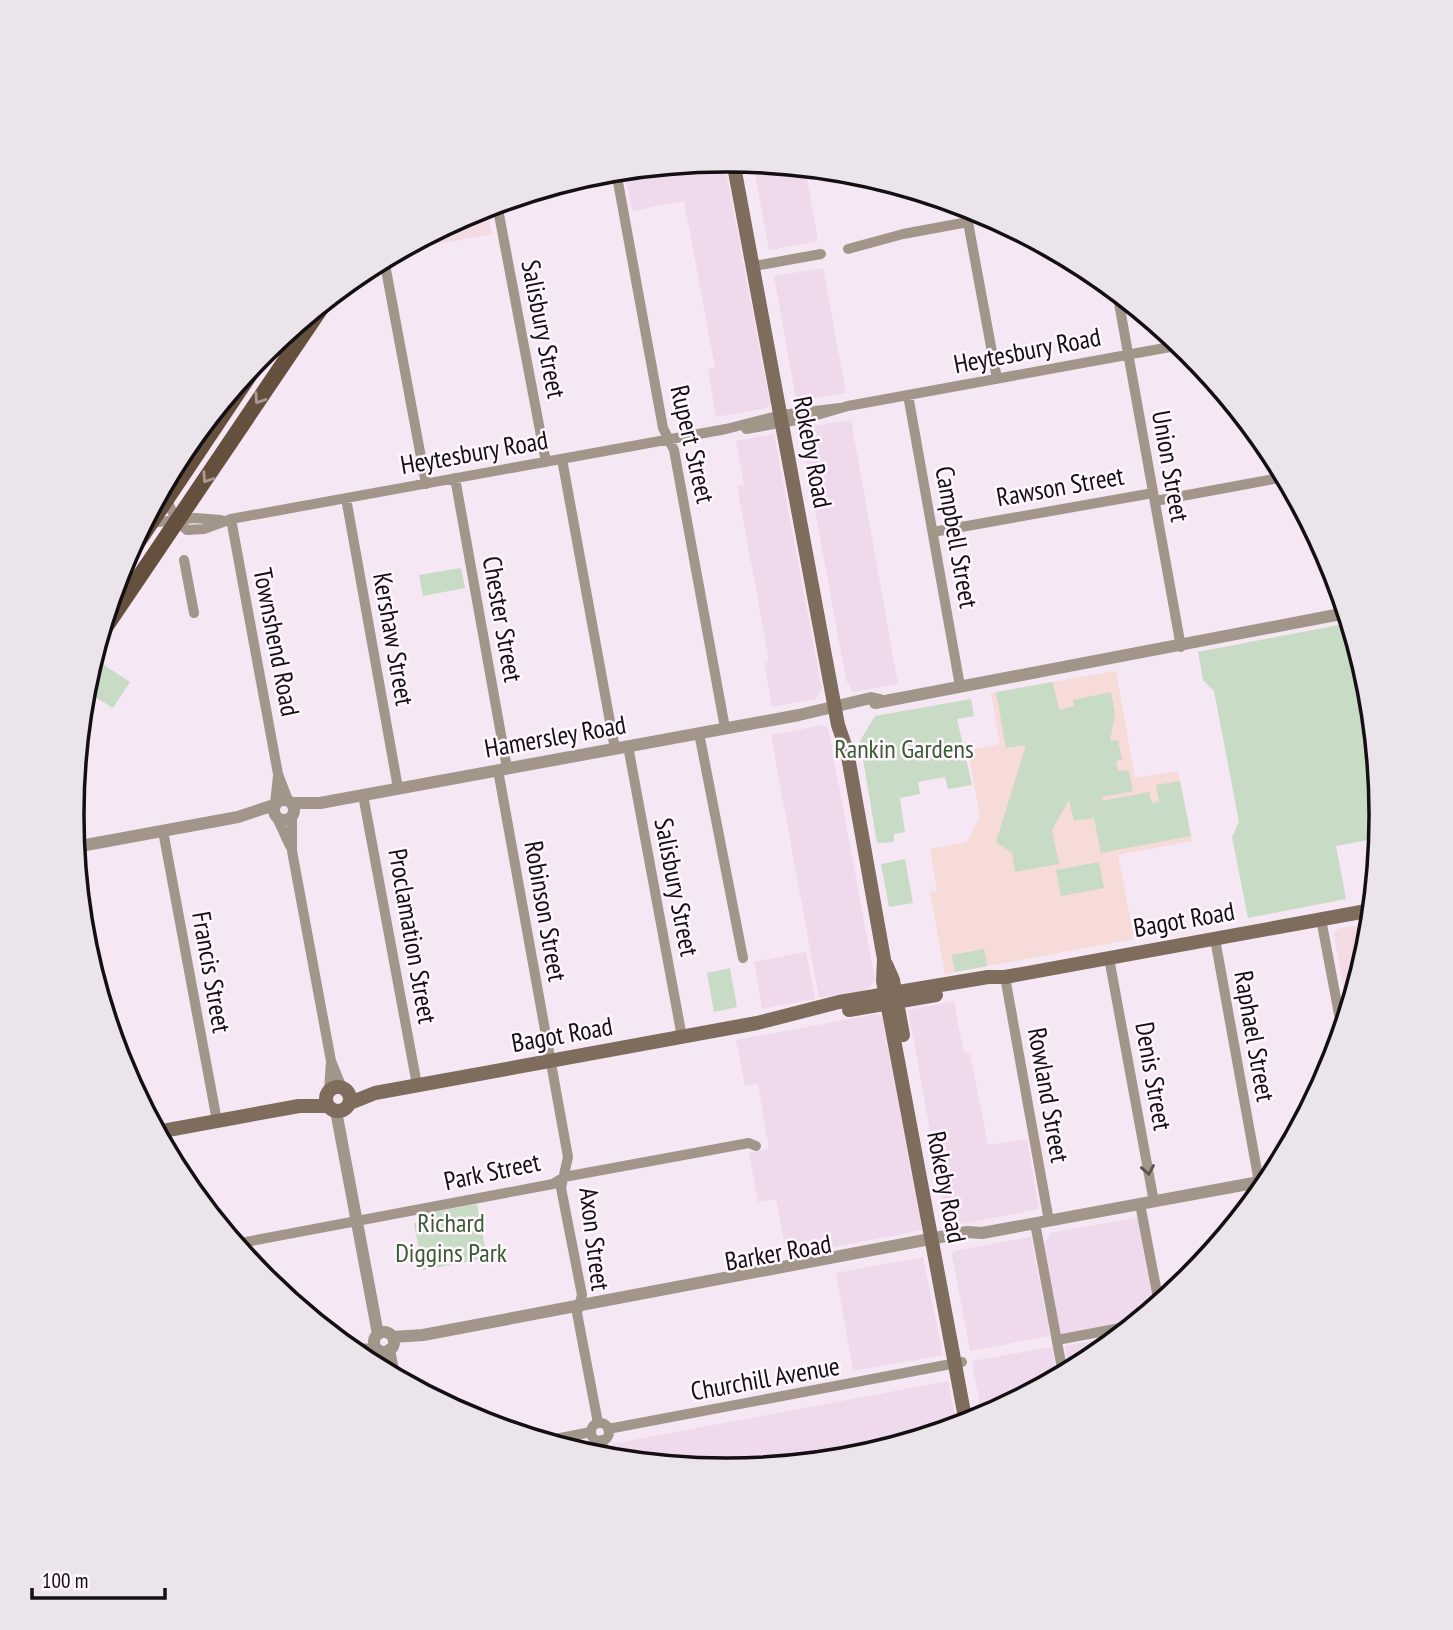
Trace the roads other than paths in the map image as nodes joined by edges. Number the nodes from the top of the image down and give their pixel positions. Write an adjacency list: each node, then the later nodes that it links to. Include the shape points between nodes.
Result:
1 (736, 172): 8 (main road, Rokeby Road)
2 (744, 173): 8 (main road, Rokeby Road)
3 (617, 182): 18 (street, Rupert Street, via 663,428)
4 (499, 215): 20 (street, Salisbury Street)
5 (968, 222): 6 (street); 14 (street)
6 (848, 249)
7 (821, 254): 8 (street)
8 (757, 266): 16 (main road, Rokeby Road)
9 (386, 271): 24 (street)
10 (1120, 306): 13 (street, Union Street)
11 (307, 329): 29 (main road, one-way to 29)
12 (1167, 347): 13 (street, Heytesbury Road)
13 (1128, 354): 14 (street, Heytesbury Road); 25 (street, Union Street)
14 (997, 379): 15 (street, Heytesbury Road)
15 (908, 395): 16 (street, Heytesbury Road); 31 (street, Campbell Street)
16 (786, 418): 18 (street, Heytesbury Road, via 739,430); 39 (main road, Rokeby Road)
17 (211, 432): 23 (main road)
18 (669, 439): 19 (street, Heytesbury Road); 40 (street, Rupert Street)
19 (562, 459): 20 (street, Heytesbury Road); 42 (street, Salisbury Street)
20 (546, 462): 21 (street, Heytesbury Road)
21 (455, 478): 24 (street, Heytesbury Road); 43 (street, Chester Street)
22 (1274, 479): 25 (street, Rawson Street)
23 (176, 484)
24 (426, 484): 26 (street, Heytesbury Road)
25 (1154, 497): 31 (street, Rawson Street); 37 (street, Union Street)
26 (346, 498): 28 (street, Heytesbury Road); 44 (street, Kershaw Street)
27 (167, 500): 29 (street)
28 (231, 519): 29 (street, Heytesbury Road); 46 (street, Townshend Road)
29 (177, 521): 30 (street, Heytesbury Road); 33 (main road)
30 (155, 523)
31 (933, 532): 38 (street, Campbell Street)
32 (184, 560): 34 (street)
33 (118, 609)
34 (194, 613)
35 (1337, 615): 37 (street, Hamersley Road)
36 (1339, 621): 37 (street, Hamersley Road)
37 (1181, 647): 38 (street, Hamersley Road)
38 (960, 686): 39 (street, Hamersley Road)
39 (839, 707): 40 (street, Hamersley Road); 55 (main road, Rokeby Road)
40 (726, 728): 41 (street, Hamersley Road)
41 (699, 733): 42 (street, Hamersley Road); 52 (street)
42 (621, 747): 43 (street, Hamersley Road); 57 (street, Salisbury Street)
43 (502, 769): 44 (street, Hamersley Road); 58 (street, Robinson Street)
44 (398, 788): 45 (street, Hamersley Road)
45 (363, 795): 46 (street, Hamersley Road); 59 (street, Proclamation Street)
46 (283, 810): 47 (street, Hamersley Road); 60 (street)
47 (163, 831): 48 (street, Hamersley Road); 61 (street, Francis Street)
48 (85, 845)
49 (1362, 912): 50 (main road, Bagot Road)
50 (1321, 919): 51 (main road, Bagot Road); 56 (street)
51 (1215, 939): 53 (main road, Bagot Road); 64 (street, Raphael Street)
52 (743, 958)
53 (1110, 958): 54 (main road, Bagot Road); 67 (street, Denis Street, one-way to 67)
54 (1005, 977): 55 (main road, Bagot Road); 70 (street, Rowland Street)
55 (891, 998): 57 (main road, Bagot Road); 73 (main road, Rokeby Road)
56 (1338, 1011)
57 (681, 1037): 58 (main road, Bagot Road)
58 (550, 1061): 59 (main road, Bagot Road); 65 (street, Axon Street, via 568,1157)
59 (417, 1085): 60 (main road, Bagot Road)
60 (338, 1100): 61 (main road, Bagot Road); 69 (street)
61 (217, 1121): 62 (main road, Bagot Road)
62 (167, 1130)
63 (756, 1146): 65 (street, Park Street, via 749,1143)
64 (1262, 1171)
65 (564, 1177): 69 (street, Park Street, via 553,1184); 75 (street, Axon Street, via 561,1188 582,1295)
66 (1253, 1183): 67 (street, Barker Road)
67 (1154, 1202): 68 (street, Barker Road)
68 (1140, 1204): 70 (street, Barker Road); 74 (street)
69 (360, 1220): 72 (street, Park Street); 78 (street)
70 (1049, 1221): 71 (street, Barker Road)
71 (1035, 1223): 73 (street, Barker Road, via 967,1232); 77 (street)
72 (246, 1242)
73 (936, 1242): 75 (street, Barker Road, via 605,1306); 83 (main road, Rokeby Road)
74 (1157, 1292)
75 (580, 1306): 78 (street, Barker Road); 86 (street, Axon Street, via 577,1313)
76 (1111, 1330): 77 (street)
77 (1056, 1340): 82 (street)
78 (384, 1342): 79 (street, Barker Road); 80 (street); 81 (street)
79 (365, 1345)
80 (384, 1358)
81 (390, 1361)
82 (1061, 1363)
83 (959, 1365): 84 (main road, Rokeby Road); 85 (main road, Rokeby Road); 86 (street, Churchill Avenue)
84 (970, 1410)
85 (965, 1412)
86 (599, 1428): 87 (street, Churchill Avenue); 88 (street, via 607,1437)
87 (563, 1437)
88 (603, 1445)

